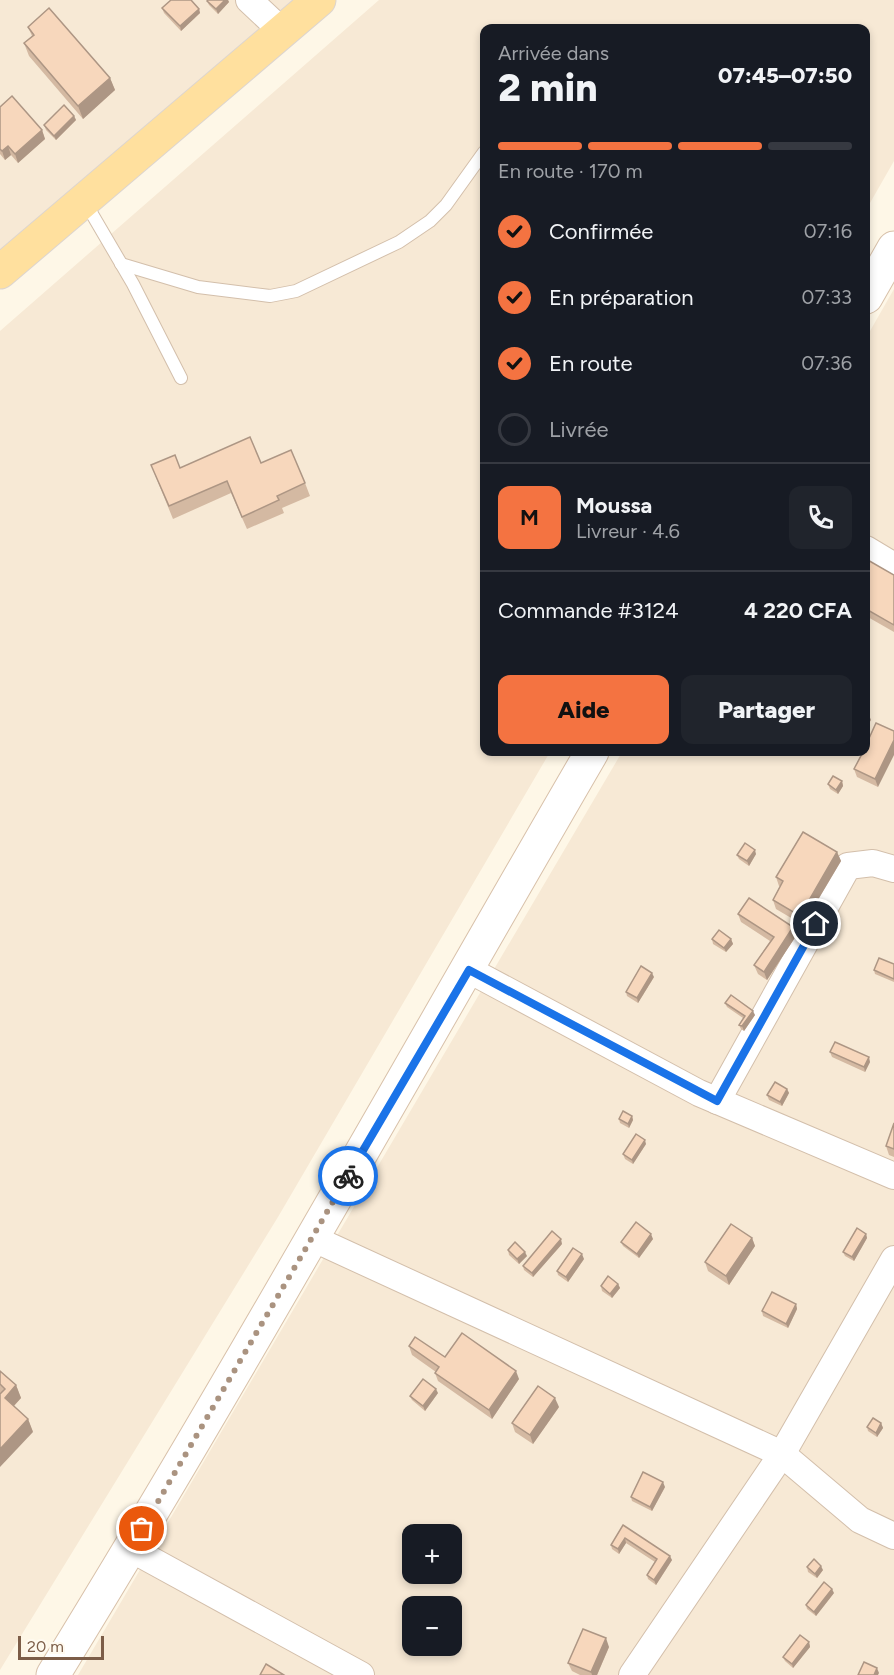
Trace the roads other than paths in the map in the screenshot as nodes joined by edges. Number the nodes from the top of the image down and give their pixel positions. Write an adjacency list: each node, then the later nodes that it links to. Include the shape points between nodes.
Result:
1 (249, 0): 3 (street)
2 (319, 0): 3 (main road)
3 (283, 32): 5 (main road)
4 (480, 158): 7 (lane, via 446,205 430,220 399,242 296,291 270,296 198,287)
5 (83, 198): 7 (lane); 8 (main road)
6 (894, 248): 9 (street)
7 (121, 264): 10 (lane)
8 (0, 272)
9 (870, 290)
10 (181, 378)
11 (870, 551): 12 (street)
12 (894, 566)
13 (590, 756): 15 (street)
14 (894, 869): 16 (street, via 873,863 848,866)
15 (469, 970): 16 (street); 18 (street)
16 (717, 1101): 17 (street)
17 (894, 1176)
18 (312, 1238): 20 (street); 22 (street)
19 (894, 1259): 20 (street)
20 (782, 1454): 21 (street, via 860,1520); 25 (street)
21 (894, 1536)
22 (130, 1549): 23 (street); 24 (street)
23 (53, 1675)
24 (361, 1675)
25 (632, 1675)

